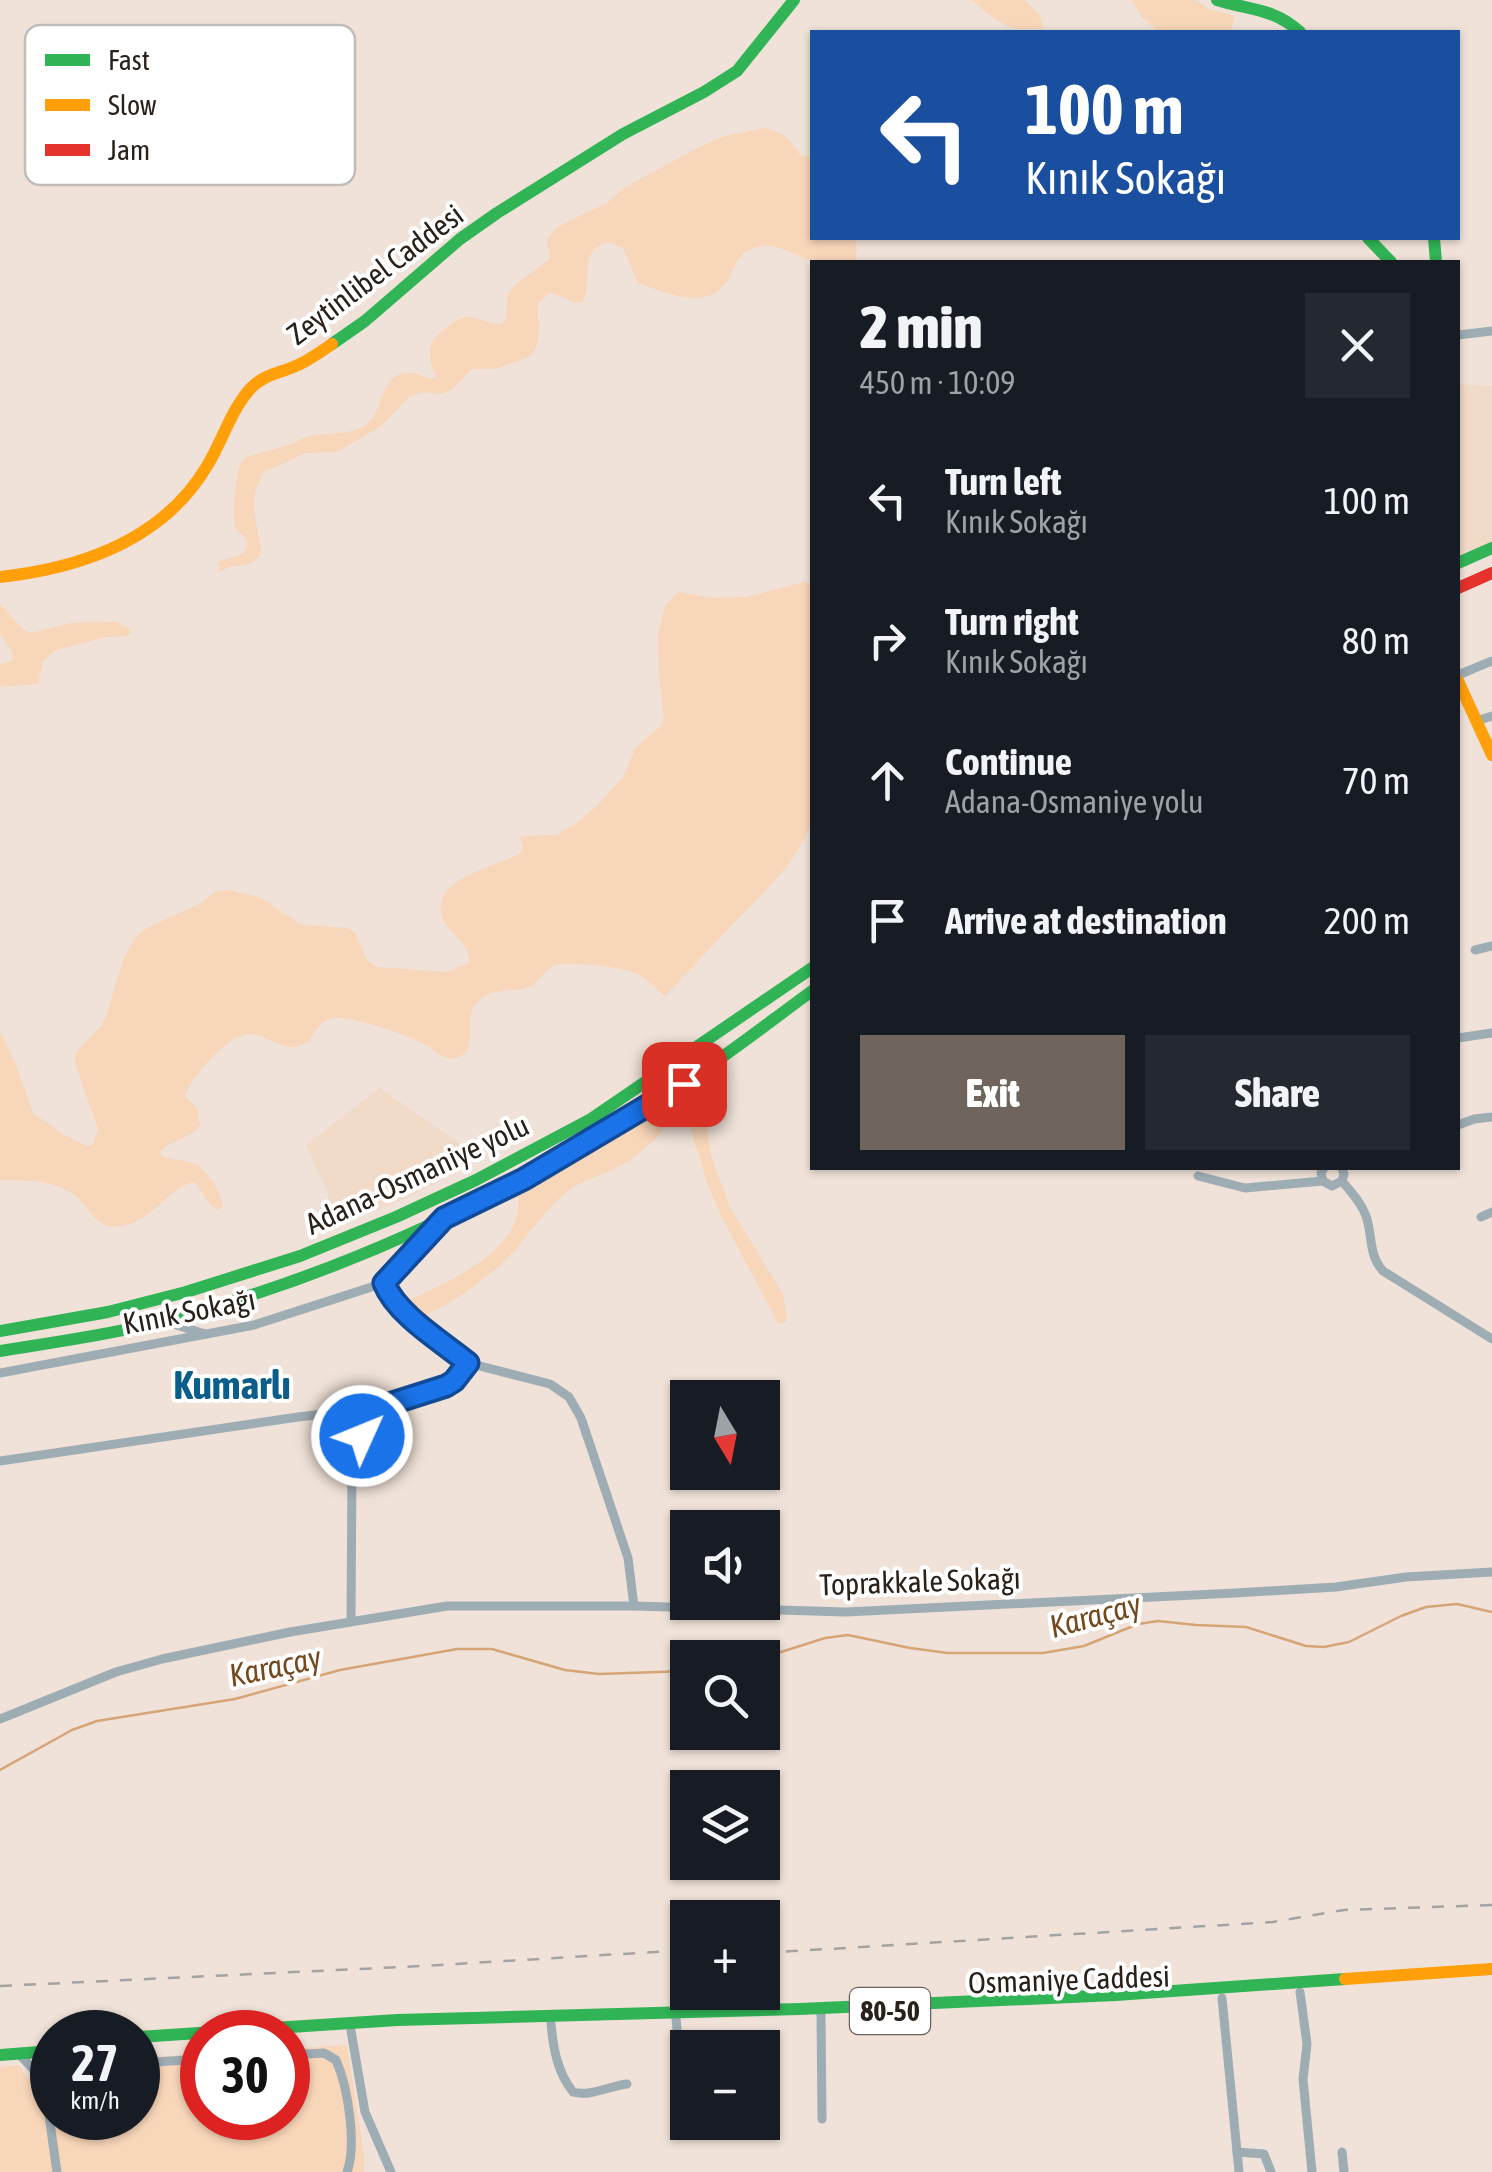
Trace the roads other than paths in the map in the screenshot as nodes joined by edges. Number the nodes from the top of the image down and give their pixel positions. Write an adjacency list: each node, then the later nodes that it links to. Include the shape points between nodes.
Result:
1 (794, 0): 11 (main road, Zeytinlibel Caddesi, via 731,75 554,176 474,229 343,336 260,380 234,413 195,487 164,518 78,563)
2 (1217, 0): 3 (main road, via 1276,13)
3 (1297, 30)
4 (1370, 240): 5 (main road)
5 (1389, 260)
6 (1492, 332): 7 (street)
7 (1460, 335)
8 (1492, 548): 9 (main road)
9 (1460, 562)
10 (1492, 572): 12 (main road)
11 (0, 578)
12 (1460, 587)
13 (1492, 661): 14 (street)
14 (1460, 682)
15 (1460, 687): 17 (main road)
16 (1492, 716): 17 (street)
17 (1476, 721): 18 (main road)
18 (1492, 755)
19 (1492, 946): 20 (street)
20 (1475, 950)
21 (810, 969): 37 (main road, Adana-Osmaniye yolu, via 591,1118 396,1218 186,1292)
22 (810, 992): 34 (main road, Adana-Osmaniye yolu, via 684,1084)
23 (1492, 1033): 24 (street)
24 (1460, 1038)
25 (1492, 1117): 26 (street)
26 (1460, 1123)
27 (1323, 1170): 30 (street)
28 (1343, 1170): 31 (street)
29 (1198, 1176): 30 (street, via 1238,1188)
30 (1323, 1180): 31 (street, via 1332,1186)
31 (1342, 1181): 39 (street, via 1365,1214 1374,1257 1384,1271)
32 (1492, 1212): 33 (street)
33 (1481, 1217)
34 (444, 1218): 35 (street, Kınık Sokağı); 36 (main road, Adana-Osmaniye yolu, via 283,1283)
35 (384, 1283): 38 (street, Kınık Sokağı); 41 (street, via 396,1304)
36 (163, 1321): 38 (street); 40 (main road, Adana-Osmaniye yolu)
37 (0, 1331)
38 (208, 1335): 42 (street, Kınık Sokağı)
39 (1492, 1339)
40 (0, 1352)
41 (468, 1363): 43 (street, via 446,1386); 46 (street, via 550,1384 574,1402 628,1558)
42 (0, 1373)
43 (380, 1407): 44 (street); 47 (street, via 352,1466)
44 (0, 1462)
45 (1492, 1572): 46 (street, Toprakkale Sokağı, via 1336,1587 866,1611)
46 (634, 1606): 47 (street, Toprakkale Sokağı, via 447,1606)
47 (351, 1621): 48 (street, Toprakkale Sokağı, via 116,1672)
48 (0, 1719)
49 (1492, 1972): 50 (main road, Osmaniye Caddesi / 80-50); 58 (main road, via 1116,1996 397,2020)
50 (1300, 1992): 51 (main road, Osmaniye Caddesi / 80-50); 76 (street)
51 (1222, 1998): 52 (main road, Osmaniye Caddesi / 80-50); 69 (street)
52 (821, 2014): 53 (main road, Osmaniye Caddesi / 80-50); 67 (street)
53 (676, 2018): 54 (main road, Osmaniye Caddesi / 80-50); 55 (street)
54 (551, 2023): 56 (main road, Osmaniye Caddesi / 80-50); 66 (street, via 556,2057 573,2092)
55 (677, 2030)
56 (351, 2031): 57 (main road, Osmaniye Caddesi / 80-50); 73 (street, via 365,2112)
57 (310, 2034)
58 (160, 2035)
59 (30, 2044): 60 (main road)
60 (0, 2046)
61 (30, 2053): 62 (main road)
62 (18, 2054): 64 (main road); 65 (street)
63 (310, 2054): 72 (street, via 336,2060 342,2076 352,2133)
64 (0, 2055)
65 (30, 2066)
66 (627, 2084)
67 (822, 2119)
68 (54, 2140): 71 (street)
69 (1237, 2152): 74 (street); 75 (street, via 1264,2154)
70 (1342, 2152): 77 (street)
71 (58, 2172)
72 (347, 2172)
73 (391, 2172)
74 (1239, 2172)
75 (1271, 2172)
76 (1312, 2172)
77 (1344, 2172)

